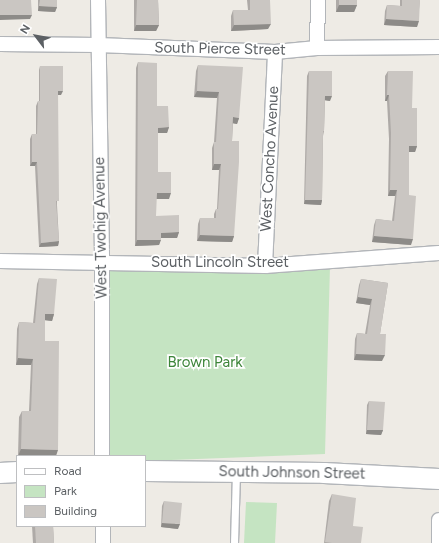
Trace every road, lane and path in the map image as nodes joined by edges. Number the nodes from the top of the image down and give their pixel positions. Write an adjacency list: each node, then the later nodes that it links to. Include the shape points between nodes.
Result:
1 (98, 0): 4 (street, West Twohig Avenue)
2 (318, 0): 6 (street)
3 (0, 44): 4 (street, South Pierce Street)
4 (98, 45): 7 (street, South Pierce Street); 10 (street, West Twohig Avenue)
5 (439, 47): 6 (street, South Pierce Street)
6 (317, 48): 7 (street, South Pierce Street)
7 (275, 52): 11 (street, West Concho Avenue)
8 (439, 253): 11 (street, South Lincoln Street)
9 (0, 261): 10 (street, South Lincoln Street)
10 (102, 262): 11 (street, South Lincoln Street); 12 (street, West Twohig Avenue)
11 (265, 266)
12 (102, 455)
13 (146, 471): 16 (street, South Johnson Street)
14 (0, 472): 15 (street)
15 (16, 472)
16 (236, 472): 17 (street, South Johnson Street, via 324,473); 21 (lane)
17 (439, 479)
18 (439, 520): 22 (street)
19 (103, 527): 20 (street)
20 (103, 543)
21 (234, 543)
22 (439, 543)

